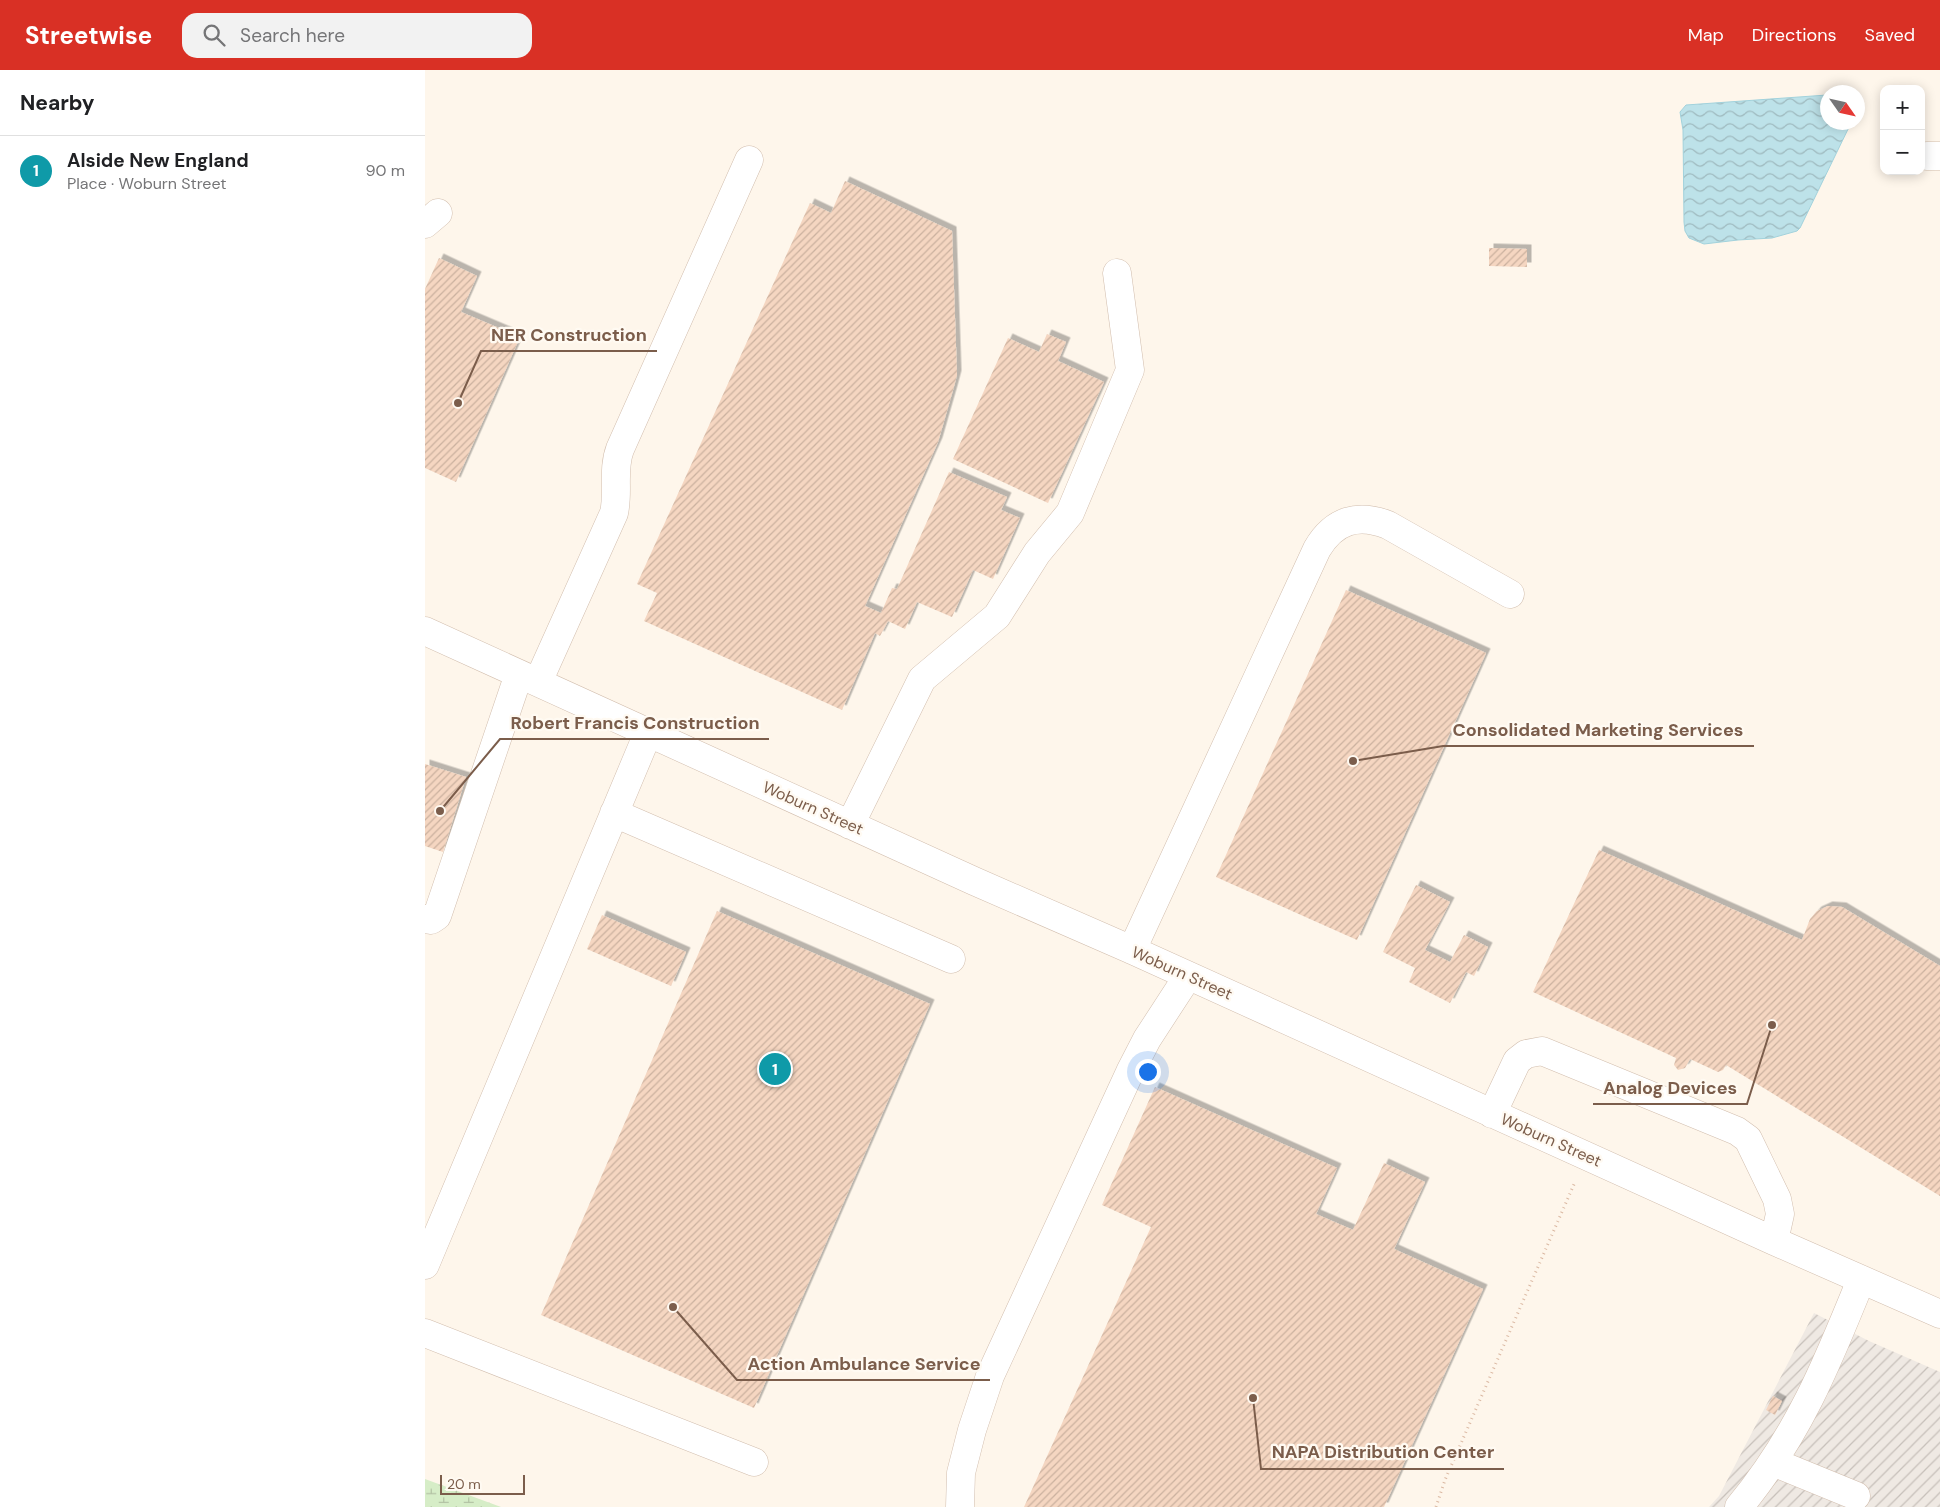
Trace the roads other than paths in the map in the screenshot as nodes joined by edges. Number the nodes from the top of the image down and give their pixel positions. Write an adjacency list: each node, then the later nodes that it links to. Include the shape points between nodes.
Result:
1 (749, 160): 5 (street, via 620,449 615,466 617,501 614,513)
2 (1117, 273): 8 (street, via 1130,370 1070,513 1037,553 997,616 922,679)
3 (1511, 594): 10 (street, via 1377,520 1353,520 1323,538)
4 (426, 633): 5 (street, Woburn Street)
5 (528, 678): 6 (street, Woburn Street); 9 (street, via 437,916)
6 (648, 732): 7 (street); 8 (street, Woburn Street)
7 (614, 813): 11 (street); 15 (street)
8 (850, 825): 10 (street, Woburn Street)
9 (425, 919)
10 (1132, 950): 12 (street, Woburn Street)
11 (951, 959)
12 (1187, 976): 13 (street, Woburn Street); 22 (street, via 1130,1072 990,1376 961,1473)
13 (1492, 1114): 14 (street, Woburn Street); 14 (street, via 1517,1061 1536,1051 1557,1056 1737,1131 1748,1139 1777,1199 1780,1214)
14 (1774, 1242): 16 (street, Woburn Street)
15 (425, 1265)
16 (1861, 1280): 17 (street, Woburn Street); 20 (street, via 1816,1387)
17 (1940, 1314)
18 (425, 1333): 19 (street)
19 (754, 1462)
20 (1773, 1462): 21 (street); 23 (street)
21 (1856, 1496)
22 (960, 1507)
23 (1739, 1507)

